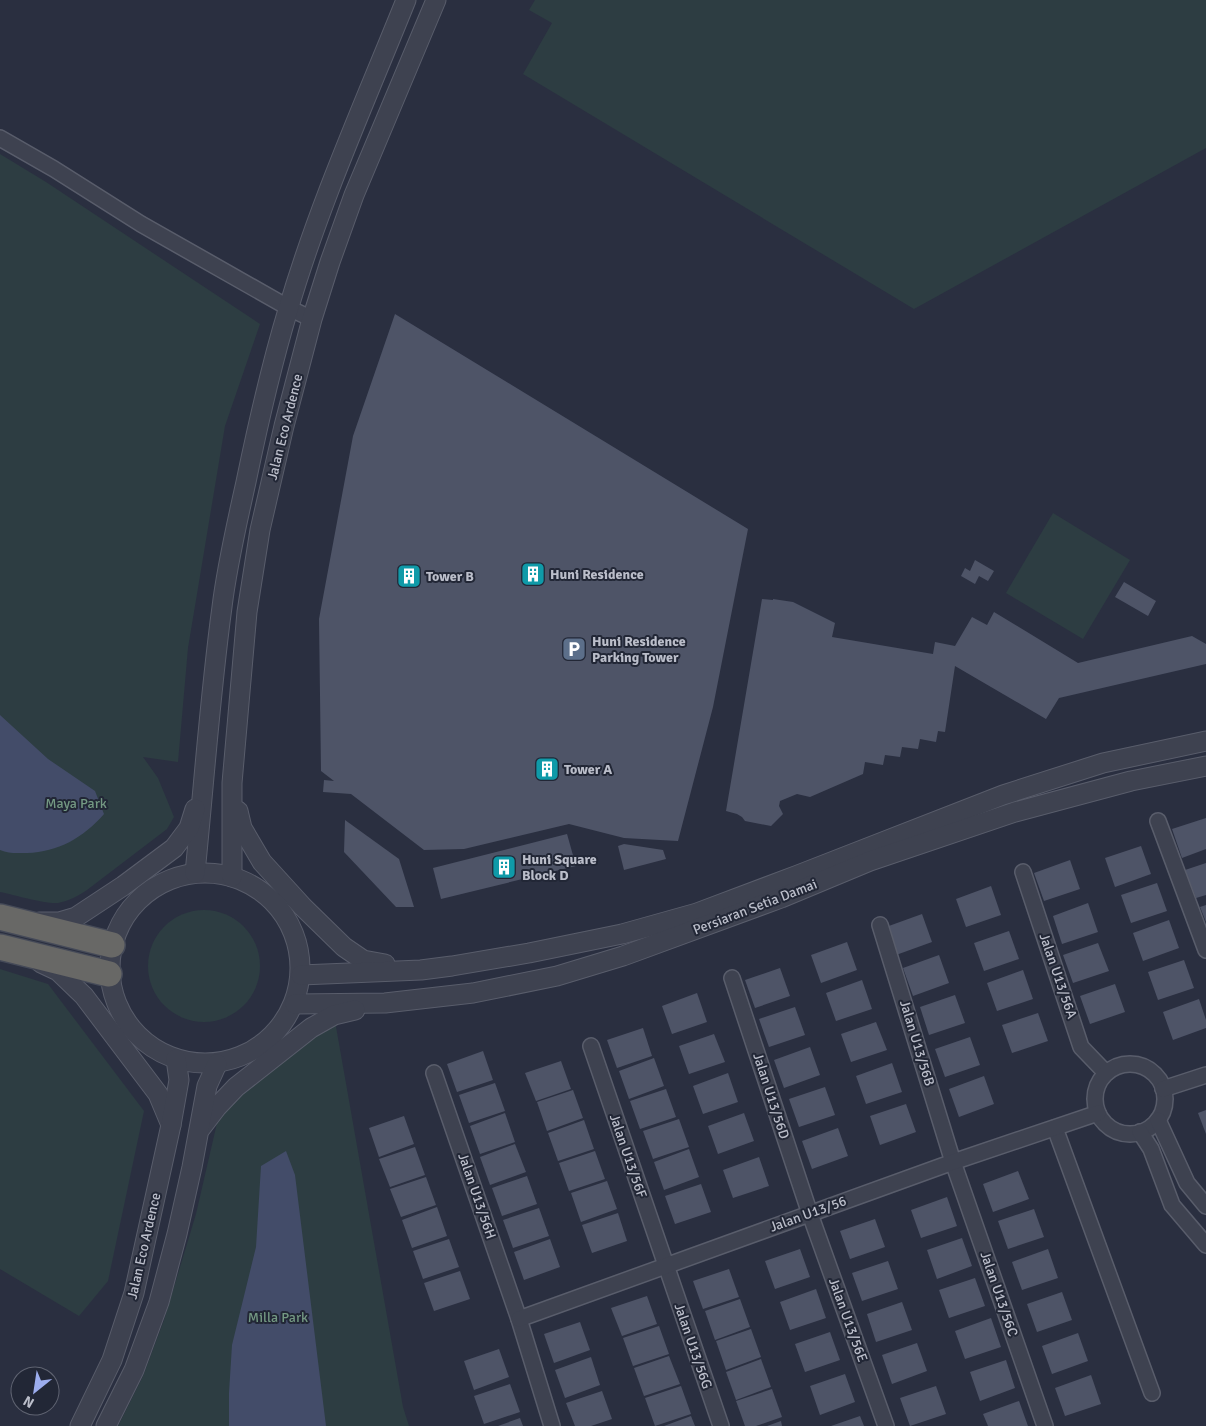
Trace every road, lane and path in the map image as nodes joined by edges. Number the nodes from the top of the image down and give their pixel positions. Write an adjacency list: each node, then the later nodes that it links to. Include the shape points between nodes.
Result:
1 (406, 0): 4 (street, Jalan Eco Ardence, via 333,180)
2 (436, 0): 5 (street, Jalan Eco Ardence, via 354,195)
3 (0, 138): 4 (street, via 141,224)
4 (289, 308): 5 (street); 8 (street, Jalan Eco Ardence, via 260,418 222,604)
5 (312, 319): 9 (street, Jalan Eco Ardence, via 260,530 247,612)
6 (1206, 742): 19 (street, Persiaran Setia Damai, via 1102,763 1003,795 697,913 622,934)
7 (1206, 766): 23 (street, Persiaran Setia Damai, via 1131,781 1015,812 870,862 623,956 557,976 473,993)
8 (204, 780): 9 (street); 12 (street, Jalan Eco Ardence); 14 (street, via 189,828 174,848 123,886 76,917 59,922)
9 (232, 783): 13 (street, Jalan Eco Ardence); 19 (street, via 242,828 262,862 344,947 363,960)
10 (1158, 820): 18 (street)
11 (1023, 872): 29 (street, Jalan U13/56A, via 1082,1047)
12 (196, 873): 13 (street); 16 (street, via 167,880 142,896 123,918)
13 (232, 877): 21 (street, via 261,891 284,914 298,943)
14 (10, 919): 16 (highway)
15 (880, 925): 38 (street, Jalan U13/56B)
16 (112, 945): 20 (street)
17 (7, 949): 20 (highway); 34 (street, via 58,971 84,996 158,1094)
18 (1206, 950)
19 (421, 970): 21 (street, Persiaran Setia Damai)
20 (109, 974): 26 (street, via 116,1004 133,1031 156,1051)
21 (301, 975): 24 (street)
22 (732, 978): 40 (street, Jalan U13/56D)
23 (385, 1003): 24 (street, Persiaran Setia Damai); 36 (street, via 334,1015 311,1028 236,1087)
24 (295, 1004): 27 (street, via 277,1033 250,1054)
25 (591, 1046): 42 (street, Jalan U13/56F)
26 (176, 1059): 27 (street); 34 (street, Jalan Eco Ardence, via 179,1080)
27 (217, 1064): 36 (street, Jalan Eco Ardence, via 207,1086)
28 (434, 1073): 43 (street, Jalan U13/56H)
29 (1106, 1073): 31 (street, via 1127,1064 1139,1065 1150,1070); 32 (street, via 1095,1092)
30 (1206, 1075): 31 (street)
31 (1163, 1089): 33 (street, via 1165,1100)
32 (1098, 1113): 35 (street, Jalan U13/56); 37 (street, via 1112,1128 1121,1132)
33 (1158, 1120): 37 (street); 39 (street, via 1187,1183)
34 (171, 1125): 45 (street, Jalan Eco Ardence, via 134,1293 112,1360)
35 (1055, 1128): 38 (street, Jalan U13/56); 44 (street)
36 (198, 1132): 46 (street, Jalan Eco Ardence, via 159,1302 134,1370)
37 (1140, 1132): 41 (street, via 1151,1149 1172,1205)
38 (953, 1162): 40 (street, Jalan U13/56); 50 (street, Jalan U13/56C)
39 (1206, 1206)
40 (810, 1214): 42 (street, Jalan U13/56); 49 (street, Jalan U13/56E)
41 (1206, 1245)
42 (666, 1266): 43 (street, Jalan U13/56); 48 (street, Jalan U13/56G)
43 (519, 1319): 47 (street, Jalan U13/56H)
44 (1152, 1392)
45 (80, 1426)
46 (106, 1426)
47 (552, 1426)
48 (721, 1426)
49 (886, 1426)
50 (1045, 1426)

